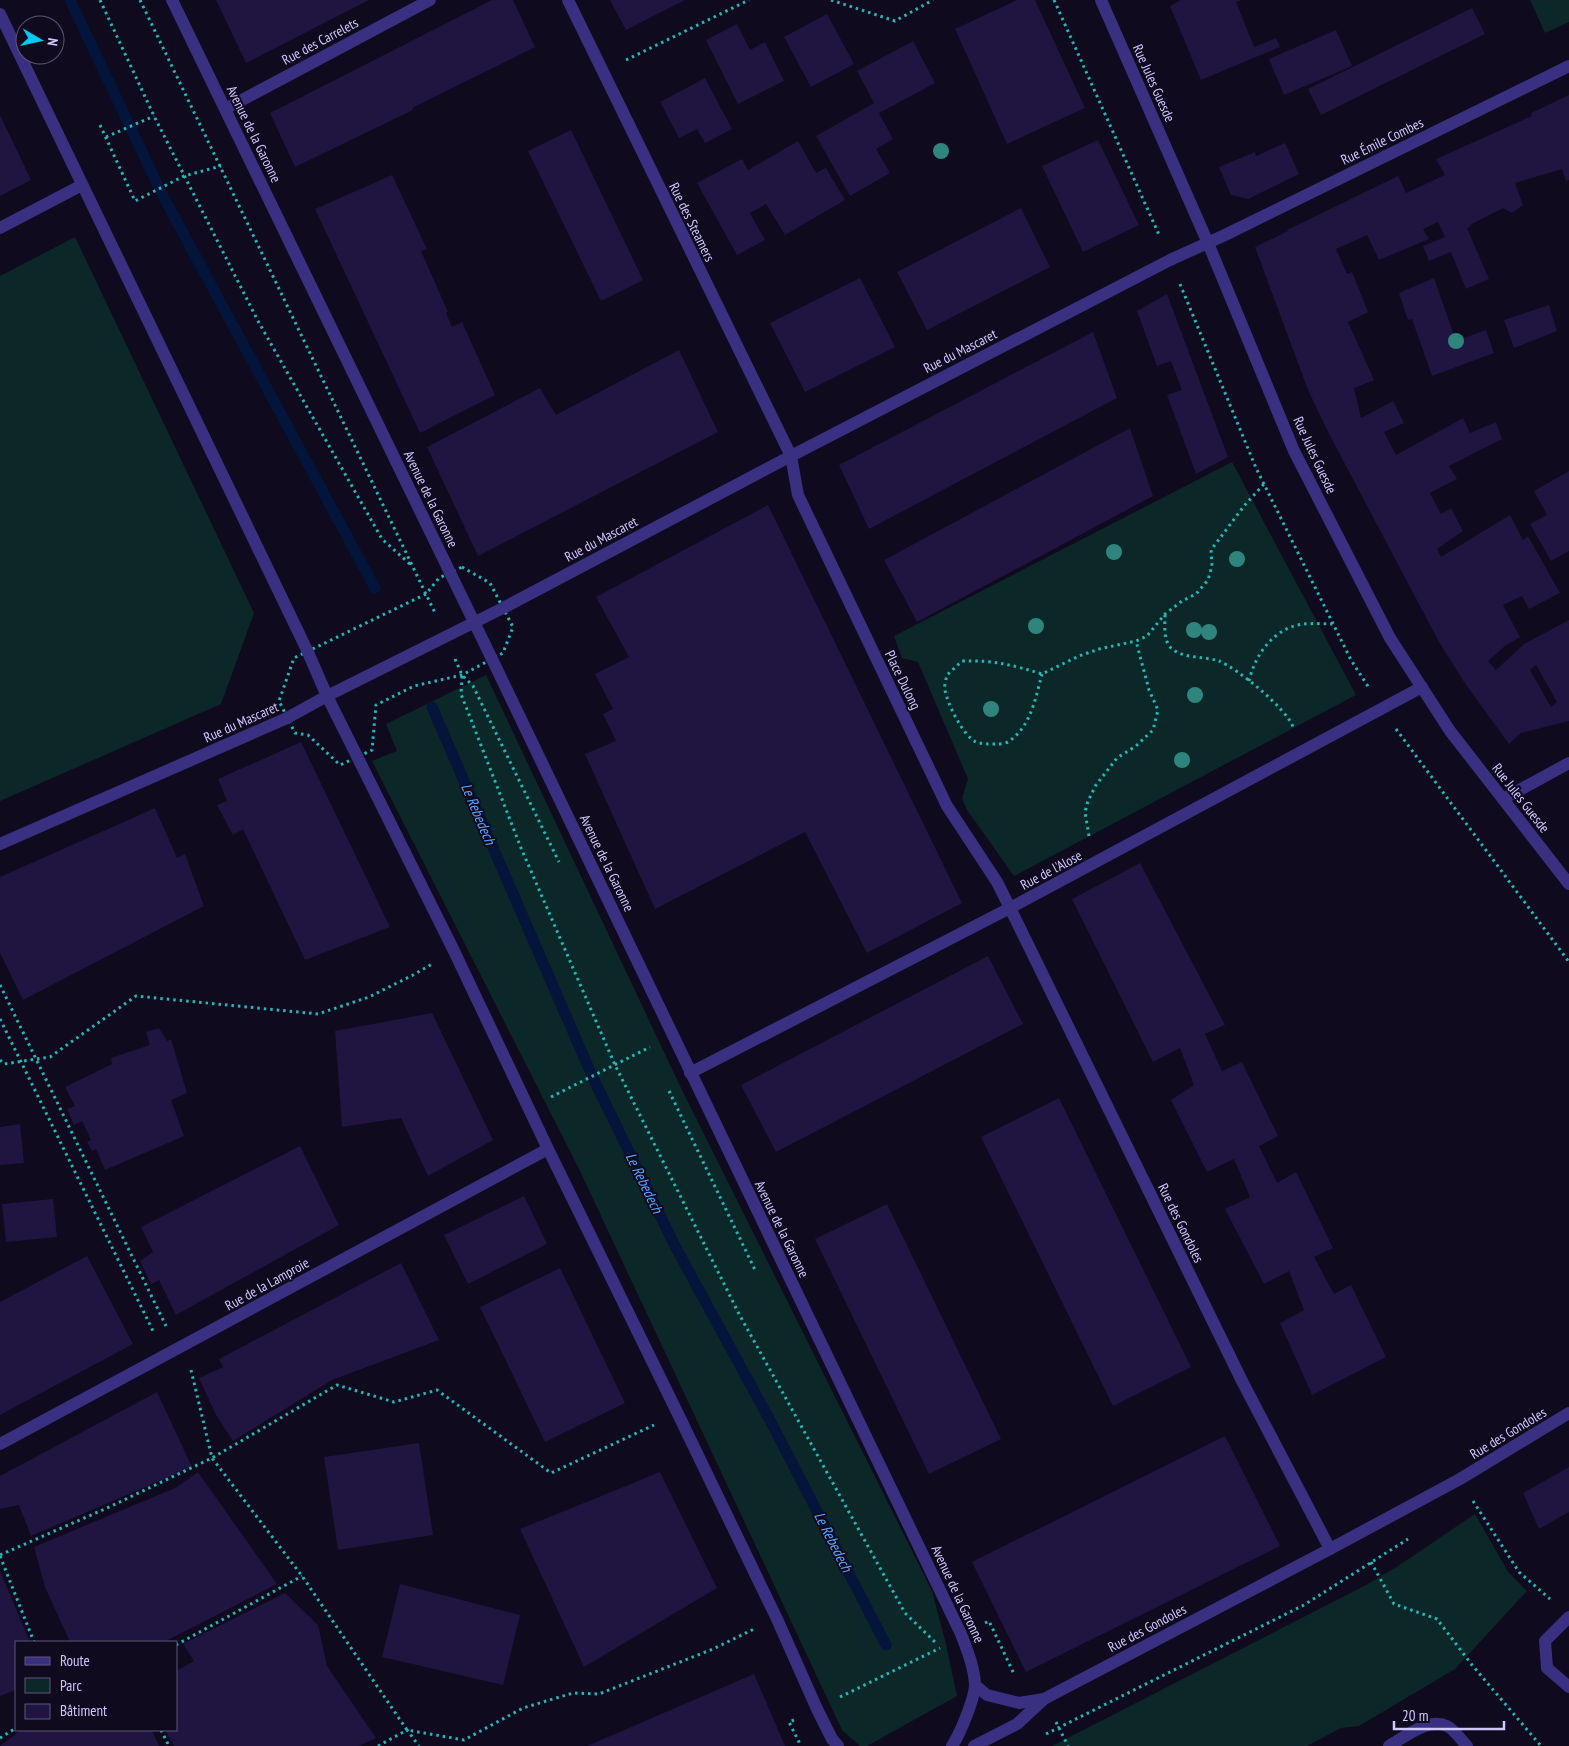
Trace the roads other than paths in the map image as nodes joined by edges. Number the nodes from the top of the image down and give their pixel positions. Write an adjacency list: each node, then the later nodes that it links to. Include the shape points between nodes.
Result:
1 (172, 0): 7 (street, Avenue de la Garonne)
2 (430, 0): 7 (street, Rue des Carrelets)
3 (568, 0): 11 (street, Rue des Steamers)
4 (1101, 0): 10 (street, Rue Jules Guesde)
5 (0, 14): 8 (street)
6 (1569, 66): 10 (street, Rue Émile Combes)
7 (225, 109): 12 (street, Avenue de la Garonne)
8 (82, 185): 9 (street); 14 (street)
9 (0, 228)
10 (1208, 242): 11 (street, Rue du Mascaret); 13 (street, Rue Jules Guesde, via 1294,451 1390,638)
11 (791, 456): 12 (street, Rue du Mascaret); 19 (street, Place Dulong, via 798,495 947,806 997,882)
12 (475, 622): 14 (street, Rue du Mascaret); 20 (street, Avenue de la Garonne)
13 (1422, 687): 16 (street, Rue Jules Guesde, via 1450,731); 19 (street, Rue de l'Alose)
14 (327, 696): 17 (street, Rue du Mascaret, via 287,718); 21 (street)
15 (1569, 763): 16 (street)
16 (1503, 799): 18 (street, Rue Jules Guesde)
17 (0, 844)
18 (1569, 884)
19 (1010, 908): 20 (street, Rue de l'Alose); 24 (street, Rue des Gondoles, via 1242,1383)
20 (690, 1073): 26 (street, Avenue de la Garonne, via 961,1634)
21 (548, 1149): 23 (street, Rue de la Lamproie); 29 (street, via 777,1618 817,1709)
22 (1569, 1413): 24 (street, Rue des Gondoles, via 1460,1479)
23 (0, 1444)
24 (1330, 1549): 28 (street, Rue des Gondoles)
25 (1569, 1617): 27 (street, via 1545,1641 1547,1668)
26 (975, 1685): 28 (street, Rue des Gondoles, via 987,1695 1019,1703); 30 (street, Avenue de la Garonne, via 966,1716)
27 (1569, 1687)
28 (1044, 1699): 31 (street, via 1017,1724)
29 (838, 1746)
30 (952, 1746)
31 (974, 1746)
32 (1389, 1746): 33 (street, via 1426,1725 1439,1723 1449,1727)
33 (1467, 1746)

